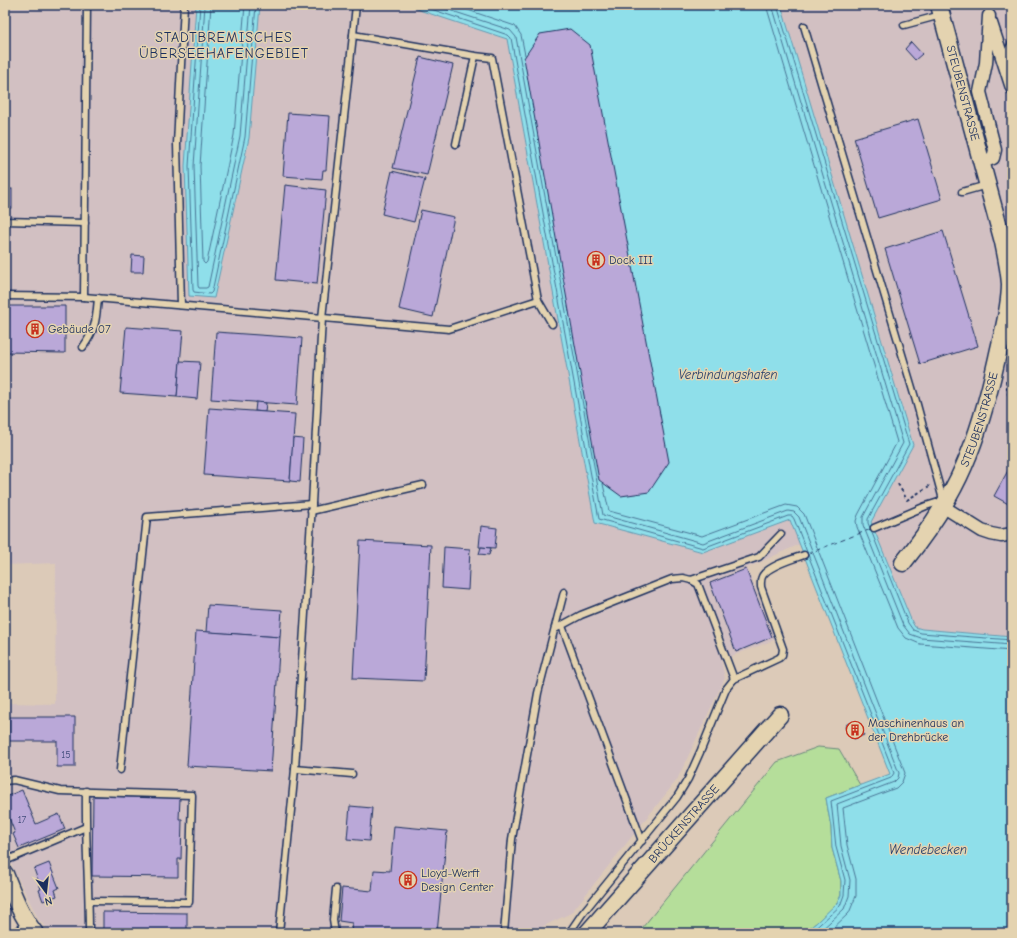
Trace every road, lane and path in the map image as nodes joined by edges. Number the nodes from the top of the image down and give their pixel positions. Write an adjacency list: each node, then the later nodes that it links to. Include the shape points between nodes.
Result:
1 (87, 5): 18 (lane)
2 (184, 5): 23 (lane, via 177,144)
3 (356, 5): 8 (lane)
4 (940, 10): 6 (lane); 14 (street, STEUBENSTRASSE)
5 (989, 10): 11 (street); 14 (street, via 986,63 980,92 995,150 993,158)
6 (904, 25)
7 (804, 26): 29 (lane)
8 (353, 35): 10 (lane); 24 (lane)
9 (1012, 43): 11 (lane)
10 (474, 56): 13 (lane); 22 (lane, via 492,58)
11 (1004, 58): 12 (street)
12 (1012, 88)
13 (456, 144)
14 (982, 162): 15 (street, STEUBENSTRASSE)
15 (988, 185): 16 (lane); 32 (street, STEUBENSTRASSE, via 1008,263 1008,308 981,417 964,466)
16 (962, 192)
17 (5, 220): 18 (lane)
18 (85, 223): 20 (lane)
19 (5, 296): 20 (lane)
20 (84, 297): 21 (lane)
21 (98, 298): 23 (lane); 26 (lane, via 96,321 91,335)
22 (538, 300): 24 (lane, via 449,329); 25 (lane)
23 (181, 305): 24 (lane)
24 (322, 318): 33 (lane)
25 (552, 324)
26 (82, 347)
27 (1006, 380): 28 (path, via 1008,394)
28 (1012, 397)
29 (938, 481): 30 (path, via 907,500); 32 (lane)
30 (898, 484)
31 (423, 485): 34 (lane)
32 (946, 501): 35 (lane, via 926,506); 37 (street, via 947,509 982,530 996,536); 39 (street, STEUBENSTRASSE)
33 (312, 504): 34 (lane); 47 (lane, via 147,517)
34 (311, 511): 46 (lane)
35 (874, 528)
36 (780, 534): 40 (lane, via 759,557)
37 (1012, 534)
38 (804, 555): 44 (lane, via 770,569 760,581 783,649 782,654 779,658)
39 (904, 563)
40 (692, 580): 42 (lane, via 672,579 581,615); 44 (lane, via 698,584)
41 (564, 592): 43 (lane)
42 (562, 626): 43 (lane); 52 (lane)
43 (554, 629): 62 (lane, via 538,693 512,839)
44 (734, 679): 52 (lane, via 726,689 688,779)
45 (780, 715): 64 (street, BRÜCKENSTRASSE)
46 (295, 769): 48 (lane); 60 (lane)
47 (120, 770)
48 (352, 774)
49 (5, 781): 50 (lane, via 14,780 60,791)
50 (86, 791): 51 (lane); 56 (lane, via 192,795 189,902)
51 (86, 827): 53 (lane); 56 (lane)
52 (642, 841): 63 (lane)
53 (5, 861)
54 (5, 874): 57 (street)
55 (336, 889): 61 (lane, via 333,920)
56 (89, 901): 59 (lane)
57 (32, 929): 58 (lane)
58 (13, 933)
59 (89, 933)
60 (279, 933)
61 (335, 933)
62 (504, 933)
63 (569, 933)
64 (587, 933)

